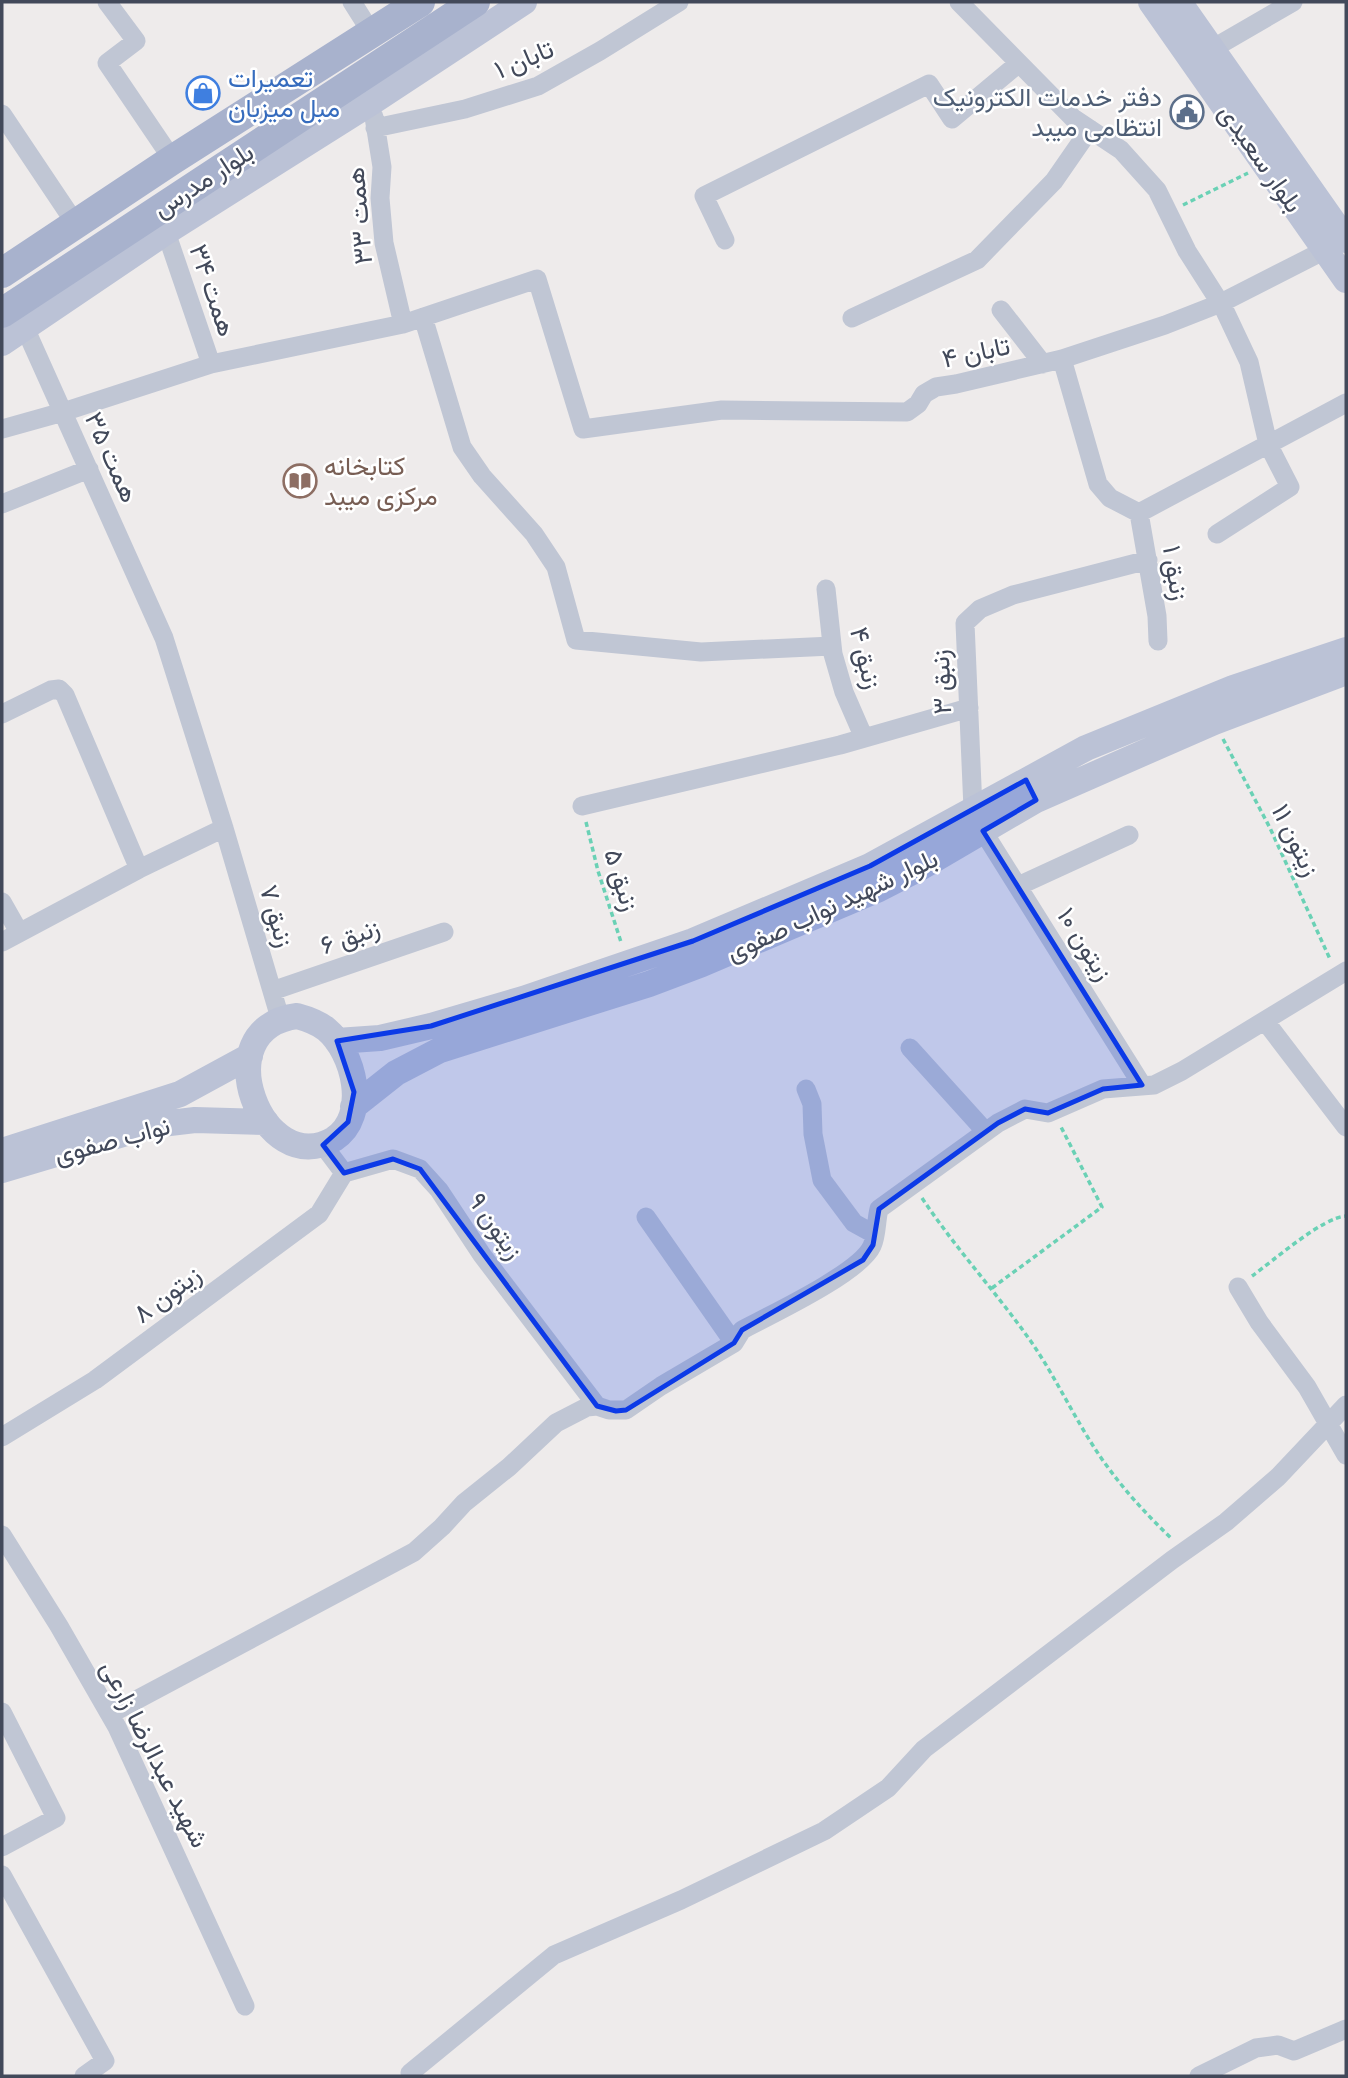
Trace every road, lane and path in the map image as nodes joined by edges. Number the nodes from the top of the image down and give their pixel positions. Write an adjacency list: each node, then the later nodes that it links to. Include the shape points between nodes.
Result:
1 (107, 2): 16 (street, via 136,41 107,63)
2 (393, 2): 10 (main road)
3 (420, 2): 24 (main road, بلوار مدرس)
4 (475, 2): 13 (main road, بلوار مدرس)
5 (524, 2): 13 (main road)
6 (679, 2): 13 (street, تابان ۱, via 538,86 465,109)
7 (959, 2): 12 (street)
8 (1293, 2): 11 (street)
9 (1166, 4): 11 (main road, بلوار سعیدی); 17 (main road, بلوار سعیدی)
10 (358, 12): 16 (main road)
11 (1212, 49): 22 (main road, بلوار سعیدی)
12 (1019, 63): 15 (street, via 1073,118); 21 (street, via 952,119 929,84 704,196)
13 (369, 102): 20 (main road); 30 (main road, بلوار مدرس); 31 (street, همت ۳۳, via 382,167 384,243)
14 (2, 114): 19 (street)
15 (1090, 129): 18 (street, via 1121,150 1157,190); 29 (street, via 1054,181 977,260)
16 (166, 150): 19 (main road)
17 (1265, 164): 18 (path); 22 (main road, بلوار سعیدی)
18 (1168, 212): 26 (street)
19 (68, 214): 23 (main road)
20 (166, 232): 30 (main road); 35 (street, همت ۳۴)
21 (725, 240)
22 (1341, 241): 25 (main road, بلوار سعیدی); 26 (street, تابان ۴)
23 (2, 258)
24 (2, 273)
25 (1346, 280)
26 (1221, 303): 33 (street, تابان ۴); 39 (street, via 1249,362)
27 (1001, 310): 34 (street)
28 (423, 317): 31 (street); 34 (street, تابان ۴, via 537,279 583,429 722,410 907,412 936,387); 47 (street, via 462,447 556,567 576,640 701,652)
29 (852, 318)
30 (13, 321): 32 (main road); 37 (street, همت ۳۵)
31 (403, 324): 35 (street)
32 (2, 343)
33 (1062, 359): 34 (street, تابان ۴); 42 (street, via 1098,484 1110,498)
34 (1043, 364)
35 (211, 365): 37 (street)
36 (1346, 402): 39 (street)
37 (63, 412): 38 (street); 40 (street, همت ۳۵)
38 (2, 429)
39 (1268, 444): 42 (street); 43 (street, via 1290,487)
40 (89, 469): 41 (street); 57 (street, همت ۳۵, via 172,661)
41 (2, 504)
42 (1139, 513): 44 (street, زنبق ۱)
43 (1217, 534)
44 (1148, 560): 46 (street, زنبق ۱); 50 (street, زنبق ۳, via 979,609 965,623)
45 (826, 589): 47 (street, زنبق ۴)
46 (1158, 641)
47 (832, 646): 53 (street, زنبق ۴, via 844,692)
48 (1346, 650): 54 (main road, بلوار شهید نواب صفوی, via 1233,688 1098,743)
49 (1346, 672): 52 (main road, بلوار شهید نواب صفوی)
50 (969, 708): 53 (street); 56 (street, زنبق ۳)
51 (2, 714): 59 (street, via 51,690 65,695)
52 (1214, 722): 54 (main road, بلوار شهید نواب صفوی); 66 (path, زیتون ۱۱)
53 (864, 738): 55 (street)
54 (1031, 790): 56 (main road, بلوار شهید نواب صفوی)
55 (582, 806): 65 (path, زنبق ۵)
56 (978, 820): 60 (street, زیتون ۱۰); 65 (main road, بلوار شهید نواب صفوی); 75 (main road, بلوار شهید نواب صفوی, via 879,889 649,984 440,1050 396,1073)
57 (225, 828): 59 (street); 67 (street, زنبق ۷)
58 (1129, 835): 60 (street)
59 (139, 869): 62 (street)
60 (1017, 886): 73 (street, زیتون ۱۰)
61 (2, 902): 62 (street)
62 (19, 932): 64 (street)
63 (444, 932): 67 (street, زنبق ۶)
64 (2, 942)
65 (629, 964): 70 (main road, بلوار شهید نواب صفوی, via 431,1026 380,1038)
66 (1342, 974): 69 (street)
67 (272, 991): 68 (street, زنبق ۷)
68 (280, 1018): 70 (main road, via 313,1020); 72 (main road, via 265,1027)
69 (1265, 1021): 73 (street, via 1182,1071 1154,1085); 78 (street)
70 (337, 1041): 75 (main road, via 350,1065)
71 (910, 1048): 79 (street)
72 (250, 1056): 77 (main road, via 253,1098); 81 (main road, نواب صفوی, via 180,1094)
73 (1142, 1085): 76 (street, via 1103,1089)
74 (806, 1089): 87 (street, via 822,1180 854,1223)
75 (353, 1107): 80 (main road, via 338,1136)
76 (1053, 1110): 79 (street, via 1025,1108); 89 (path, via 1102,1207)
77 (266, 1122): 80 (main road, via 289,1143); 82 (main road, نواب صفوی, via 195,1120 153,1125)
78 (1346, 1127)
79 (986, 1132): 84 (street)
80 (323, 1145): 83 (street)
81 (2, 1151)
82 (2, 1170)
83 (344, 1173): 92 (street, زیتون ۹, via 393,1159 420,1169); 94 (street, زیتون ۸, via 319,1214 95,1380)
84 (913, 1185): 87 (street, via 880,1209); 89 (path, via 945,1233)
85 (1346, 1216): 88 (path, via 1337,1216 1313,1231)
86 (646, 1217): 90 (street)
87 (874, 1234): 90 (street, via 863,1260 742,1330)
88 (1238, 1287): 93 (street)
89 (992, 1288): 97 (path, via 1033,1345 1103,1461 1142,1510)
90 (734, 1343): 92 (street, via 626,1410)
91 (1346, 1405): 93 (street)
92 (597, 1406): 99 (street, via 556,1423 414,1552)
93 (1327, 1424): 95 (street); 97 (street, via 1278,1477)
94 (2, 1437)
95 (1346, 1455)
96 (2, 1535): 99 (street, شهید عبدالرضا زارعی)
97 (1184, 1551): 104 (street, via 924,1749 888,1788 824,1831 554,1955)
98 (2, 1712): 100 (street, via 56,1818)
99 (110, 1714): 102 (street, شهید عبدالرضا زارعی)
100 (2, 1847)
101 (2, 1875): 105 (street, via 104,2061)
102 (245, 2006)
103 (1346, 2029): 106 (street, via 1294,2051 1278,2045 1256,2048)
104 (410, 2073)
105 (84, 2076)
106 (1199, 2076)

